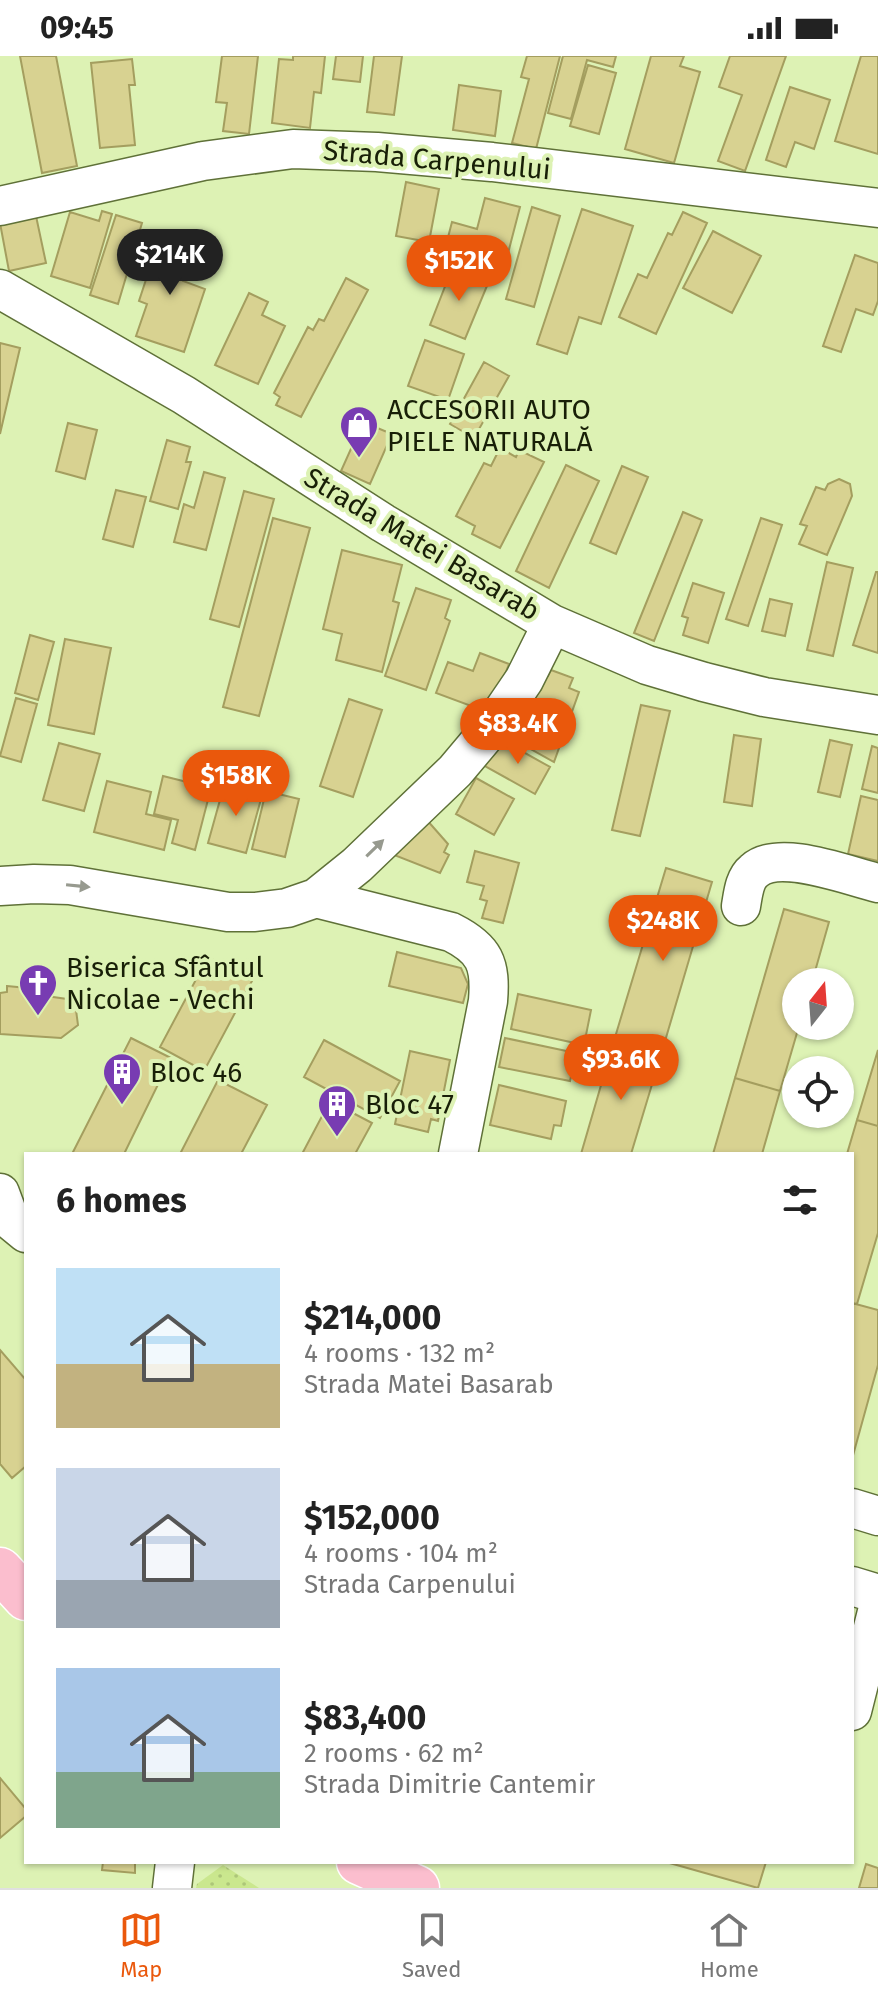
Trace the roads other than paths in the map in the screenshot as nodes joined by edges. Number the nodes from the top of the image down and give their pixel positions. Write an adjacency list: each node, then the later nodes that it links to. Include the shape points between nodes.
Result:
1 (0, 206): 2 (street, Strada Carpenului, via 203,161 293,149 492,162)
2 (878, 208)
3 (0, 289): 4 (street, Strada Matei Basarab, via 184,395)
4 (552, 624): 5 (street, Strada Matei Basarab, via 647,665 704,682); 8 (street, one-way to 4, via 455,771 524,680)
5 (878, 715)
6 (878, 883): 9 (street, via 791,861 776,862 754,871)
7 (0, 886): 8 (street, one-way to 8, via 70,885 228,912 287,908)
8 (316, 898): 10 (street, via 451,932 484,957 488,1001)
9 (741, 906)
10 (458, 1152)
11 (0, 1193): 12 (street, via 10,1220)
12 (24, 1231)
13 (854, 1509): 14 (street)
14 (878, 1516)
15 (854, 1587): 16 (street)
16 (878, 1594)
17 (878, 1608): 18 (street)
18 (854, 1703)
19 (175, 1864): 21 (street)
20 (363, 1864): 22 (main road)
21 (172, 1888)
22 (417, 1888)

